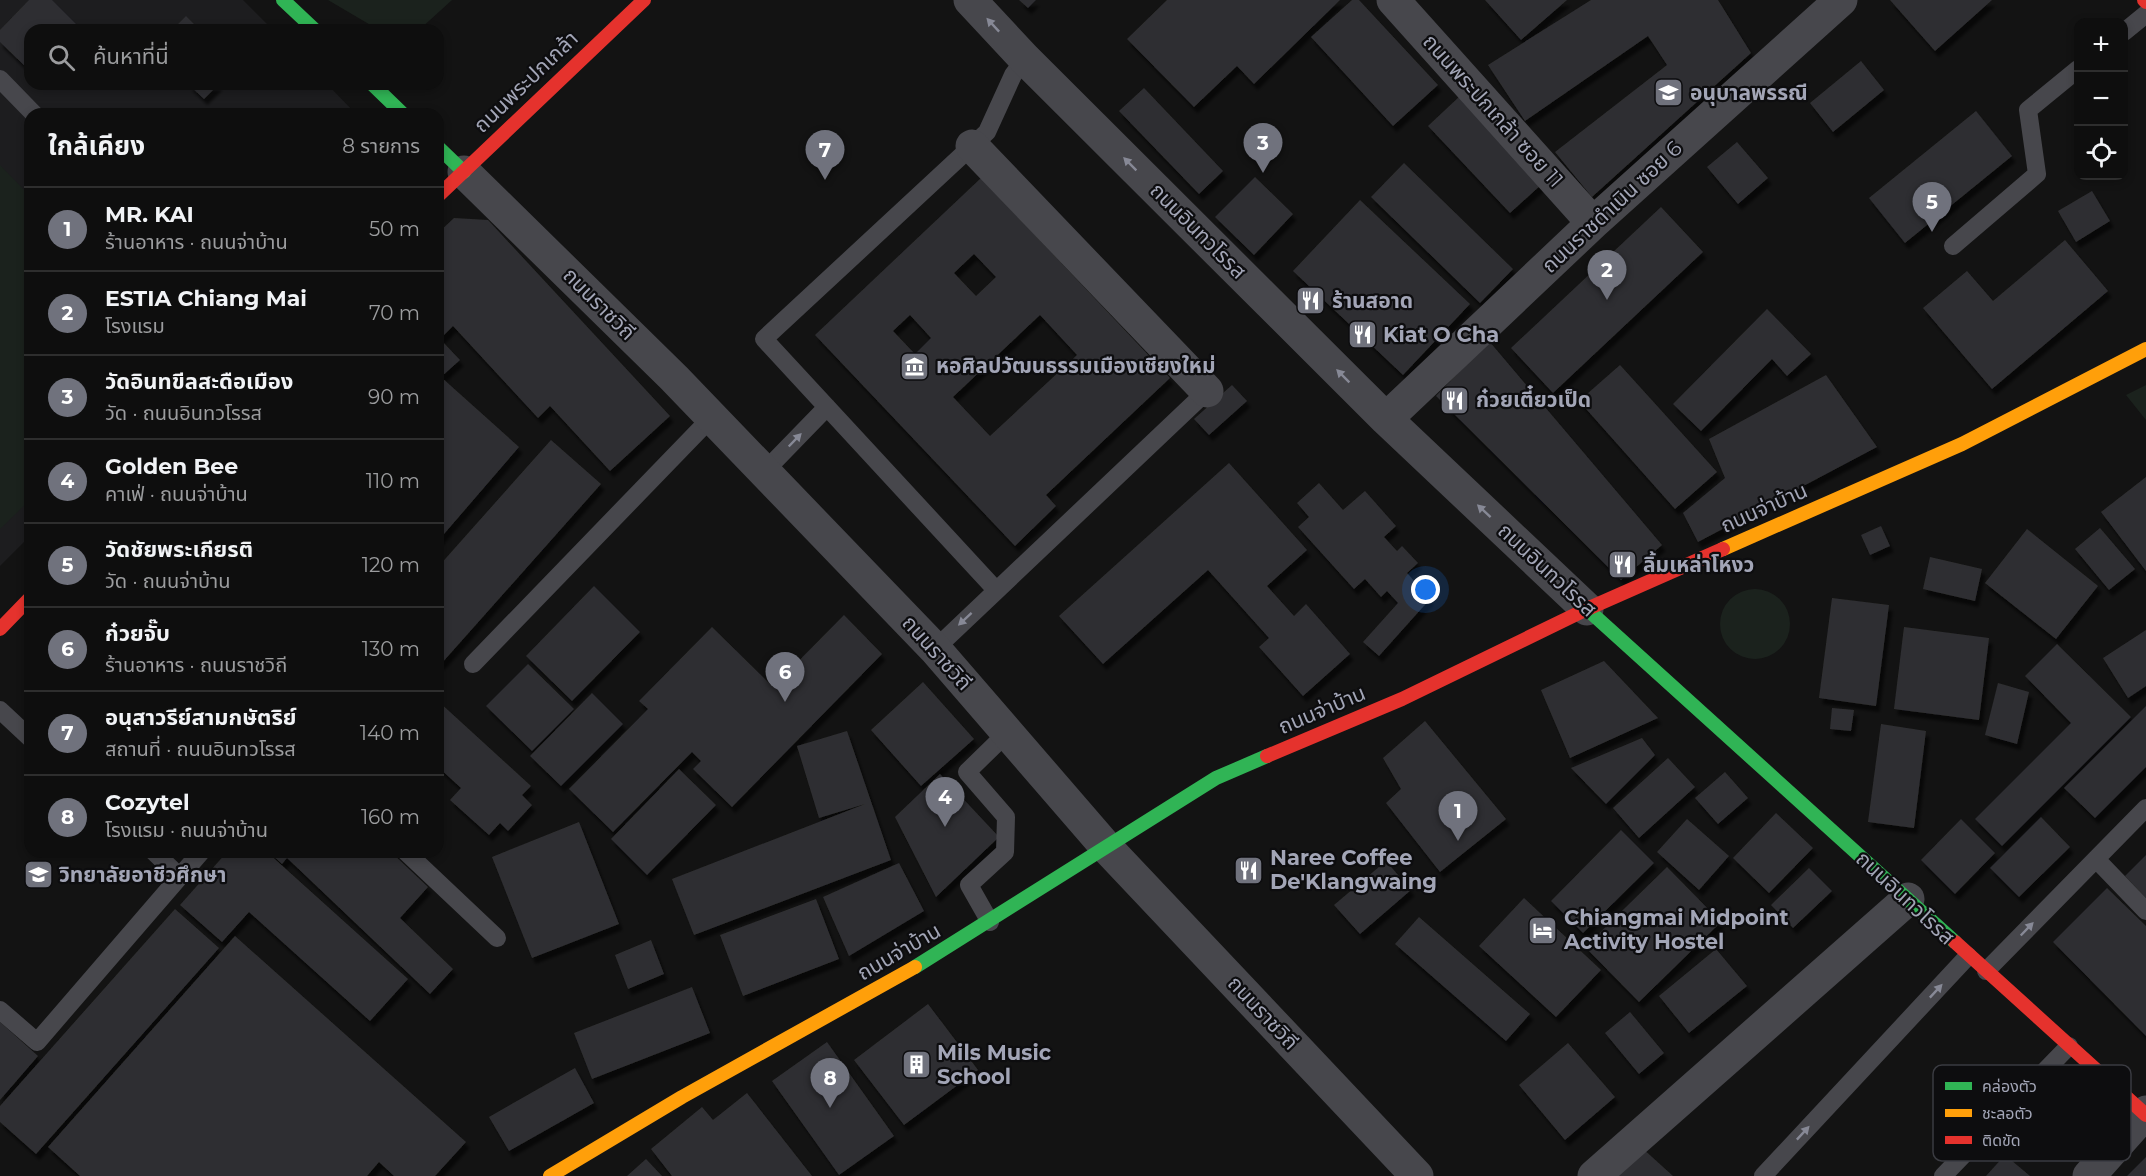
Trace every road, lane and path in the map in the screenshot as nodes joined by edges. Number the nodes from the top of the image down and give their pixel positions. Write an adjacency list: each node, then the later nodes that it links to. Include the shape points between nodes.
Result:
1 (283, 0): 7 (street)
2 (644, 0): 17 (street, ถนนพระปกเกล้า)
3 (970, 0): 9 (street, ถนนอินทวโรรส, one-way to 3)
4 (1393, 0): 19 (street, ถนนพระปกเกล้า ซอย 11)
5 (1841, 0): 19 (street, ถนนราชดำเนิน ซอย 6)
6 (2146, 14): 8 (lane)
7 (309, 24)
8 (2128, 29)
9 (1025, 59): 15 (lane, via 1013,75 987,132); 25 (street, ถนนอินทวโรรส, one-way to 9)
10 (2075, 72): 20 (lane, via 2028,110 2037,174)
11 (0, 79): 13 (lane)
12 (378, 90): 14 (street)
13 (28, 108)
14 (397, 108)
15 (972, 146): 22 (street); 23 (lane, via 764,339)
16 (444, 153): 17 (street, ถนนราชวิถี)
17 (464, 172): 18 (street, ถนนพระปกเกล้า); 24 (street, ถนนราชวิถี)
18 (444, 190)
19 (1593, 223): 25 (street, ถนนราชดำเนิน ซอย 6)
20 (1953, 246)
21 (2146, 349): 29 (street, ถนนจ่าบ้าน, via 1962,444)
22 (1207, 391): 27 (lane)
23 (827, 407): 26 (lane, one-way to 23); 27 (lane)
24 (711, 418): 26 (street, ถนนราชวิถี); 32 (lane)
25 (1386, 419): 29 (street, ถนนอินทวโรรส, one-way to 25)
26 (764, 473): 31 (street, ถนนราชวิถี)
27 (996, 590): 31 (lane, one-way to 31)
28 (24, 604): 30 (street)
29 (1587, 609): 37 (street, ถนนจ่าบ้าน, via 1402,699 1216,778); 43 (street, ถนนอินทวโรรส)
30 (0, 629)
31 (935, 649): 35 (street, ถนนราชวิถี)
32 (473, 664)
33 (0, 710): 34 (lane)
34 (24, 732)
35 (1007, 733): 37 (street, ถนนราชวิถี); 45 (lane, via 967,772 1006,817 1005,852 969,885)
36 (2146, 808): 41 (lane)
37 (1107, 848): 45 (street, ถนนจ่าบ้าน); 59 (street, ถนนราชวิถี)
38 (160, 858): 42 (lane)
39 (196, 858): 42 (lane)
40 (412, 858): 46 (lane)
41 (2096, 858): 44 (lane); 48 (lane, one-way to 41)
42 (180, 877): 49 (lane, via 37,1042)
43 (1908, 899): 47 (street, ถนนอินทวโรรส); 60 (street)
44 (2146, 911)
45 (990, 922): 58 (street, ถนนจ่าบ้าน)
46 (497, 938)
47 (1968, 956): 48 (street, ถนนอินทวโรรส); 61 (lane, one-way to 47)
48 (1986, 971): 50 (street, ถนนอินทวโรรส)
49 (0, 1010)
50 (2069, 1046): 51 (lane); 52 (street, ถนนอินทวโรรส)
51 (2051, 1065)
52 (2091, 1065)
53 (2131, 1101): 54 (street, ถนนอินทวโรรส)
54 (2146, 1114): 55 (street)
55 (2131, 1130)
56 (1958, 1161): 62 (lane)
57 (2103, 1161): 63 (street)
58 (550, 1176)
59 (1418, 1176)
60 (1594, 1176)
61 (1763, 1176)
62 (1943, 1176)
63 (2089, 1176)

